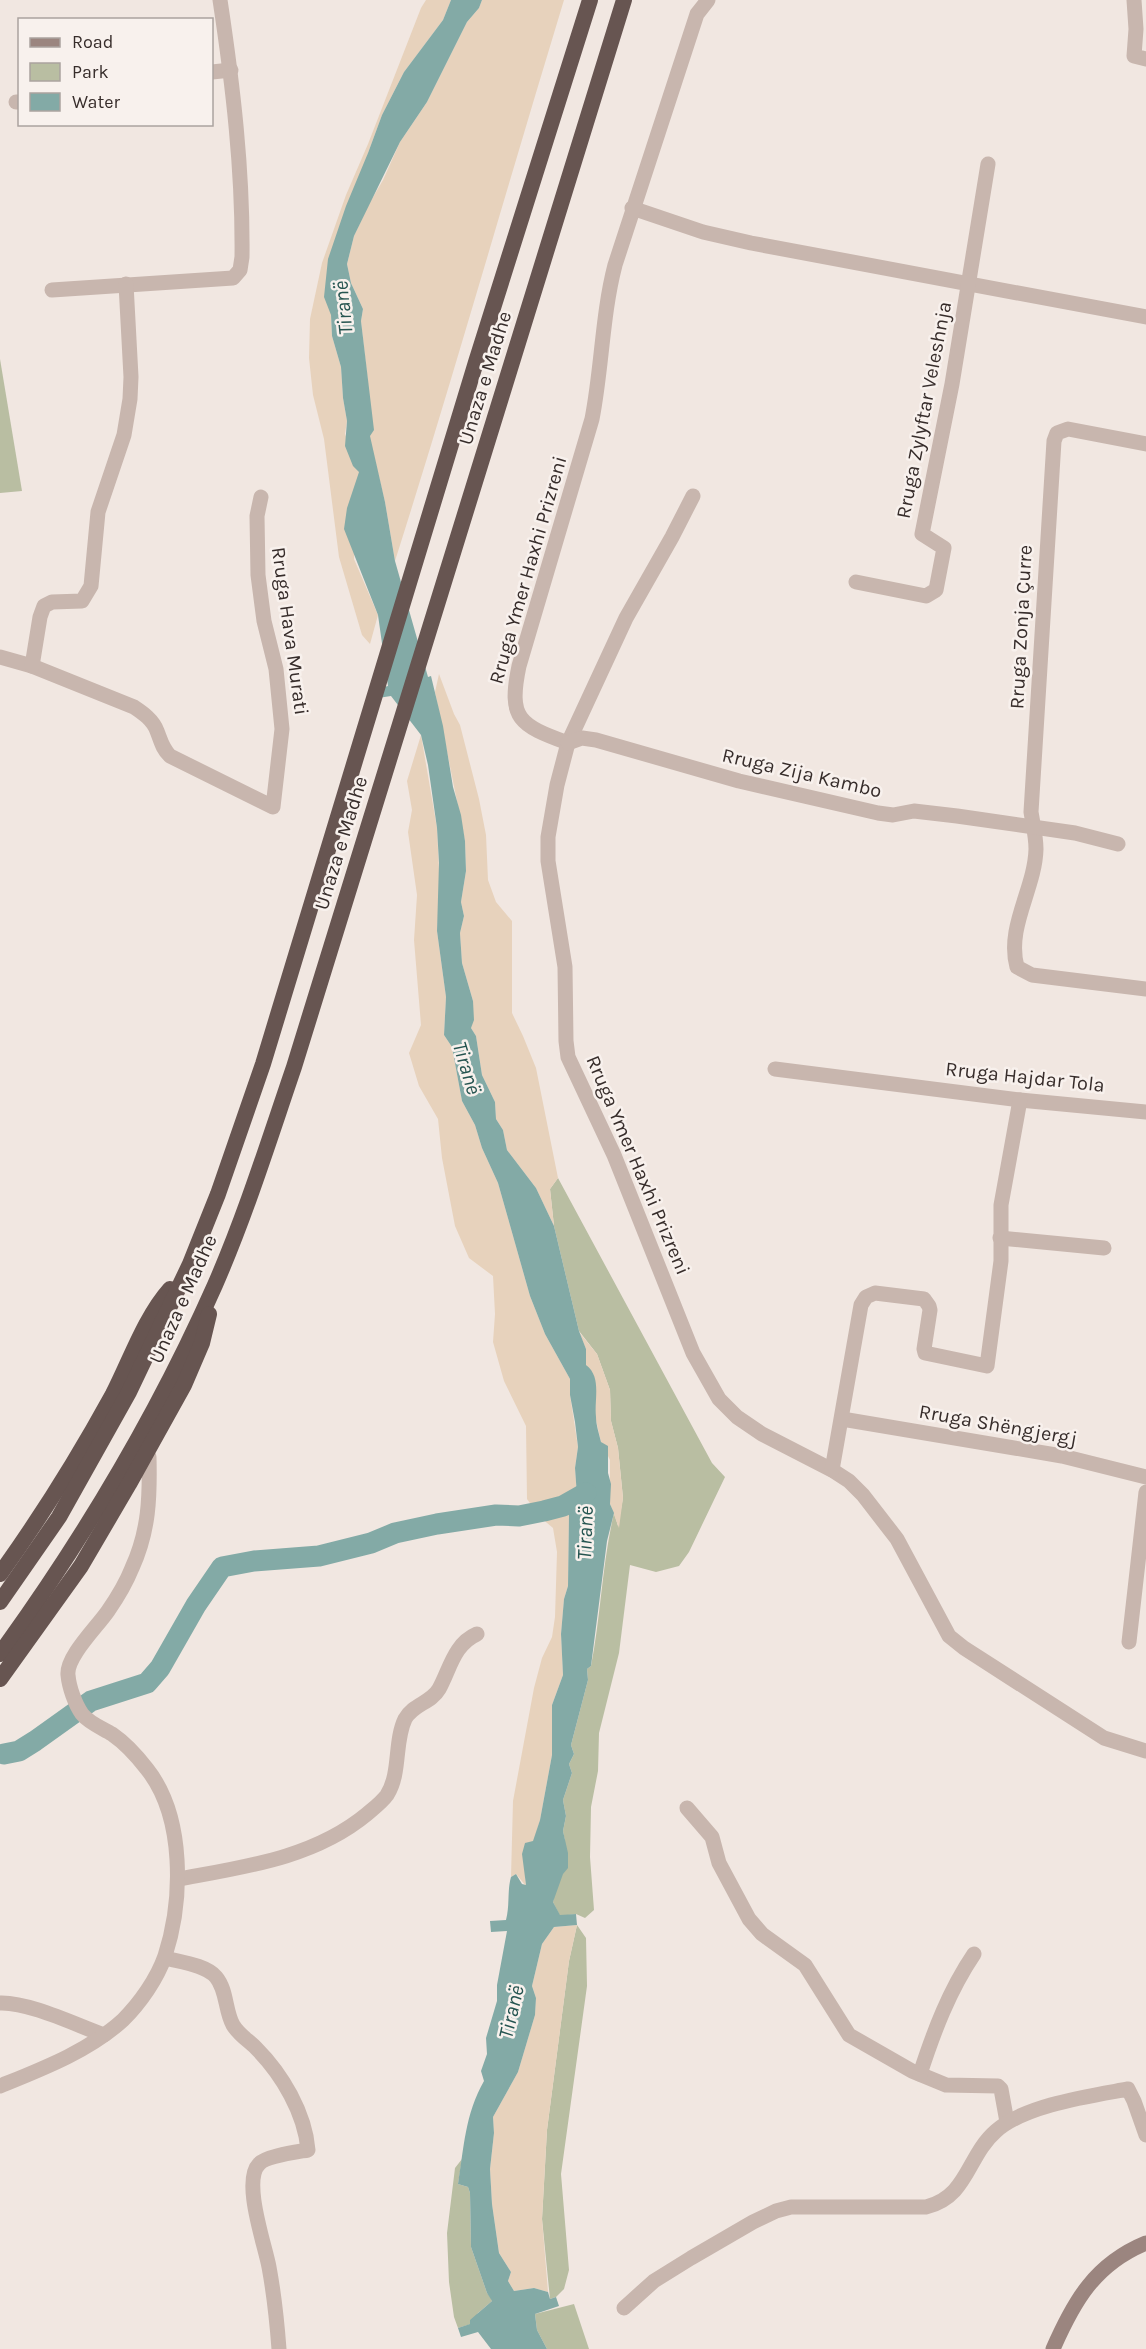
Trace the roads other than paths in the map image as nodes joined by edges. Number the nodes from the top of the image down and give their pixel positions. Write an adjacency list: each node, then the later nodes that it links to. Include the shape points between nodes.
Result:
1 (220, 0): 7 (street)
2 (590, 0): 30 (highway, Unaza e Madhe, via 241,1130)
3 (624, 0): 31 (highway, Unaza e Madhe, via 294,1067 256,1180)
4 (708, 0): 10 (street, Rruga Ymer Haxhi Prizreni, via 697,15)
5 (1134, 0): 6 (street, via 1134,56)
6 (1146, 59)
7 (231, 69): 8 (street); 11 (street, via 241,177 240,270 233,278)
8 (213, 72)
9 (988, 164): 12 (street, Rruga Zylyftar Veleshnja)
10 (632, 208): 12 (street, Rruga Zylyftar Veleshnja, via 720,236); 21 (street, Rruga Ymer Haxhi Prizreni, via 608,291 592,419 514,692 519,717 544,734)
11 (126, 284): 13 (street); 20 (street, via 130,399 124,435 98,512 91,586 82,601 44,606)
12 (968, 285): 14 (street, Rruga Zylyftar Veleshnja); 18 (street, Rruga Zylyftar Veleshnja, via 922,534 944,548 936,590 926,596)
13 (52, 290)
14 (1146, 317)
15 (1146, 444): 22 (street, Rruga Zonja Çurre, via 1068,429 1057,433 1054,441 1031,812)
16 (693, 496): 21 (street, via 626,618)
17 (261, 497): 20 (street, Rruga Hava Murati, via 256,516 258,575 276,669 282,729 273,807 170,756 157,728 134,707)
18 (856, 582)
19 (0, 657): 20 (street)
20 (32, 666)
21 (568, 743): 22 (street, Rruga Zija Kambo, via 582,738 596,740 739,781 878,813 925,812); 34 (street, Rruga Ymer Haxhi Prizreni, via 548,837 548,861 565,967 568,1057 614,1155 693,1353 714,1391 737,1417 762,1434)
22 (1034, 829): 23 (street, via 1075,833); 24 (street, via 1032,875 1016,934 1017,968 1032,975)
23 (1118, 844)
24 (1146, 989)
25 (775, 1069): 26 (street, Rruga Hajdar Tola)
26 (1020, 1100): 27 (street, Rruga Hajdar Tola); 28 (street, via 1001,1205)
27 (1146, 1112)
28 (1000, 1238): 29 (street); 32 (street, via 1001,1261 987,1366 926,1353 930,1310 924,1299 870,1294 861,1305)
29 (1104, 1248)
30 (183, 1279): 37 (highway, via 157,1306 86,1440); 38 (highway, Unaza e Madhe, via 129,1392 59,1518)
31 (215, 1283): 41 (highway, Unaza e Madhe, via 136,1446 63,1564); 42 (highway, via 202,1343 164,1422 81,1566)
32 (842, 1419): 34 (street); 35 (street, Rruga Shëngjergj, via 1062,1456)
33 (149, 1457): 45 (street, via 150,1504 142,1543 122,1588 68,1667 68,1677 82,1713 126,1745 156,1782 171,1824)
34 (832, 1470): 43 (street, Rruga Ymer Haxhi Prizreni, via 863,1495 897,1539 950,1636 1104,1738)
35 (1146, 1477)
36 (1146, 1491): 40 (street)
37 (0, 1574)
38 (0, 1602)
39 (477, 1634): 45 (street, via 460,1646 433,1697 418,1705 405,1720 387,1795 361,1819 339,1834 289,1855)
40 (1129, 1642)
41 (0, 1654)
42 (0, 1679)
43 (1146, 1751)
44 (687, 1808): 50 (street, via 712,1837 719,1863 749,1919 762,1934 805,1965 849,2035)
45 (178, 1879): 47 (street)
46 (974, 1954): 50 (street, via 946,2001)
47 (165, 1958): 49 (street, via 135,2007); 56 (street, via 204,1969 216,1977 234,2026 270,2066 289,2094 305,2129 308,2150 265,2160 255,2172 254,2200 269,2264)
48 (0, 2002): 49 (street, via 24,2006)
49 (104, 2035): 51 (street, via 52,2065)
50 (920, 2074): 52 (street, via 946,2085 998,2086)
51 (0, 2086)
52 (1006, 2122): 53 (street, via 1069,2101 1128,2089); 55 (street, via 985,2143 959,2185 940,2204 791,2207 776,2211 654,2281)
53 (1146, 2135)
54 (1146, 2243): 57 (main road, via 1124,2253 1096,2275 1075,2305)
55 (624, 2308)
56 (279, 2349)
57 (1053, 2349)

